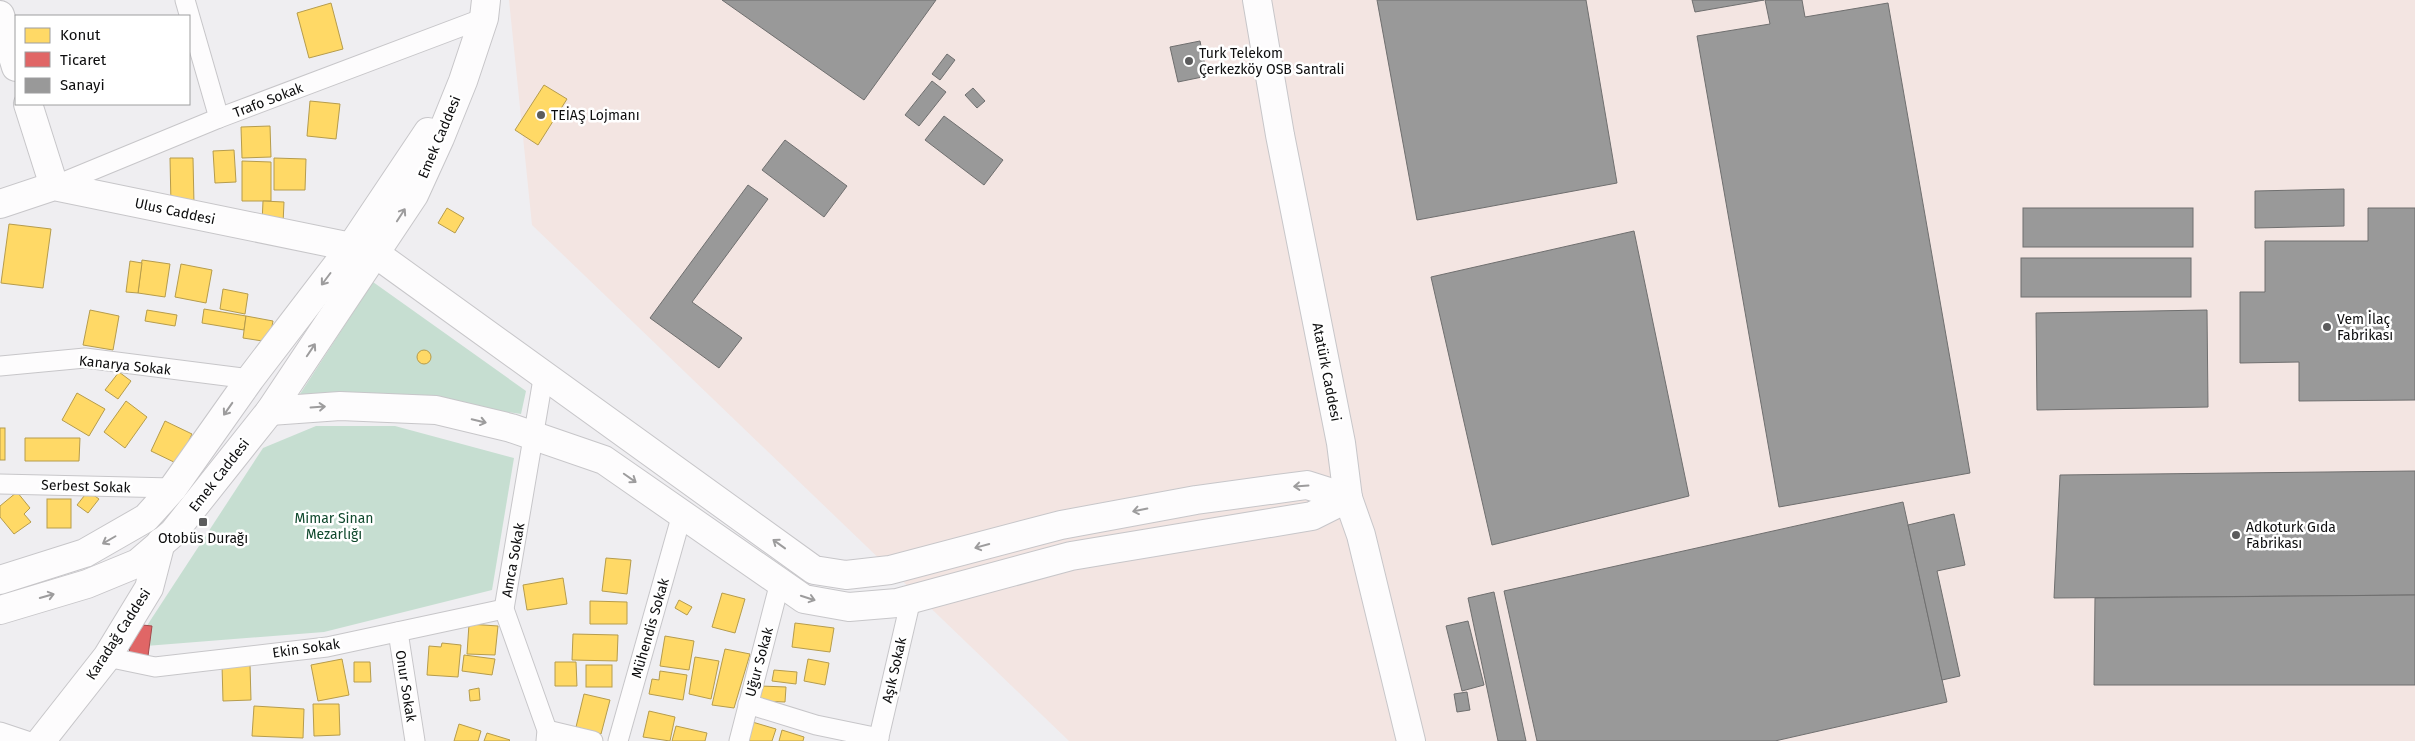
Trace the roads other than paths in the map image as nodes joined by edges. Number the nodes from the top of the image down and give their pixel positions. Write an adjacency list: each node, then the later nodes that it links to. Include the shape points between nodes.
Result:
1 (185, 0): 4 (street)
2 (1257, 0): 20 (street, Atatürk Caddesi, via 1341,444)
3 (485, 9): 9 (street, Trafo Sokak); 12 (street, Emek Caddesi, via 463,81 414,195)
4 (189, 15)
5 (0, 16): 7 (street)
6 (190, 17): 9 (street)
7 (15, 64)
8 (28, 105): 10 (street)
9 (220, 118): 10 (street, Trafo Sokak)
10 (54, 186): 11 (street); 12 (street, Ulus Caddesi)
11 (0, 204)
12 (363, 250): 14 (street); 15 (street, Emek Caddesi, one-way to 15); 16 (street, Emek Caddesi, one-way to 12)
13 (0, 366): 15 (street, Kanarya Sokak, via 85,358)
14 (544, 373): 17 (street, Amca Sokak); 20 (street, one-way to 14, via 1307,485 1196,500 1061,524 890,570 846,575 814,570)
15 (250, 379): 19 (street, Emek Caddesi, one-way to 19)
16 (270, 411): 17 (street, one-way to 17, via 340,406 436,410); 23 (street, Emek Caddesi)
17 (535, 436): 21 (street, one-way to 21, via 604,460); 27 (street, Amca Sokak)
18 (0, 484): 19 (street, Serbest Sokak)
19 (173, 488): 22 (street, Emek Caddesi)
20 (1348, 498): 26 (street, via 1312,516 1071,556); 41 (street, Atatürk Caddesi, via 1361,534)
21 (682, 514): 25 (street); 39 (street, Mühendis Sokak)
22 (146, 518): 23 (street); 24 (street, Emek Caddesi, one-way to 24, via 85,553)
23 (162, 544): 28 (street, Emek Caddesi, one-way to 23, via 87,584 138,563); 30 (street, Karadağ Caddesi, via 149,588)
24 (0, 580)
25 (780, 582): 26 (street, one-way to 26, via 804,598 849,607); 31 (street, Uğur Sokak)
26 (911, 599): 34 (street, Aşık Sokak)
27 (504, 609): 29 (street, Ekin Sokak); 33 (street, Amca Sokak)
28 (0, 610)
29 (398, 632): 30 (street, Ekin Sokak, via 327,647 155,667); 37 (street, Onur Sokak)
30 (106, 656): 36 (street, Karadağ Caddesi)
31 (748, 704): 34 (street, via 816,725); 40 (street, Uğur Sokak)
32 (0, 732): 35 (street)
33 (547, 735): 38 (street)
34 (878, 739)
35 (27, 741)
36 (41, 741)
37 (415, 741)
38 (593, 741)
39 (618, 741)
40 (739, 741)
41 (1411, 741)

